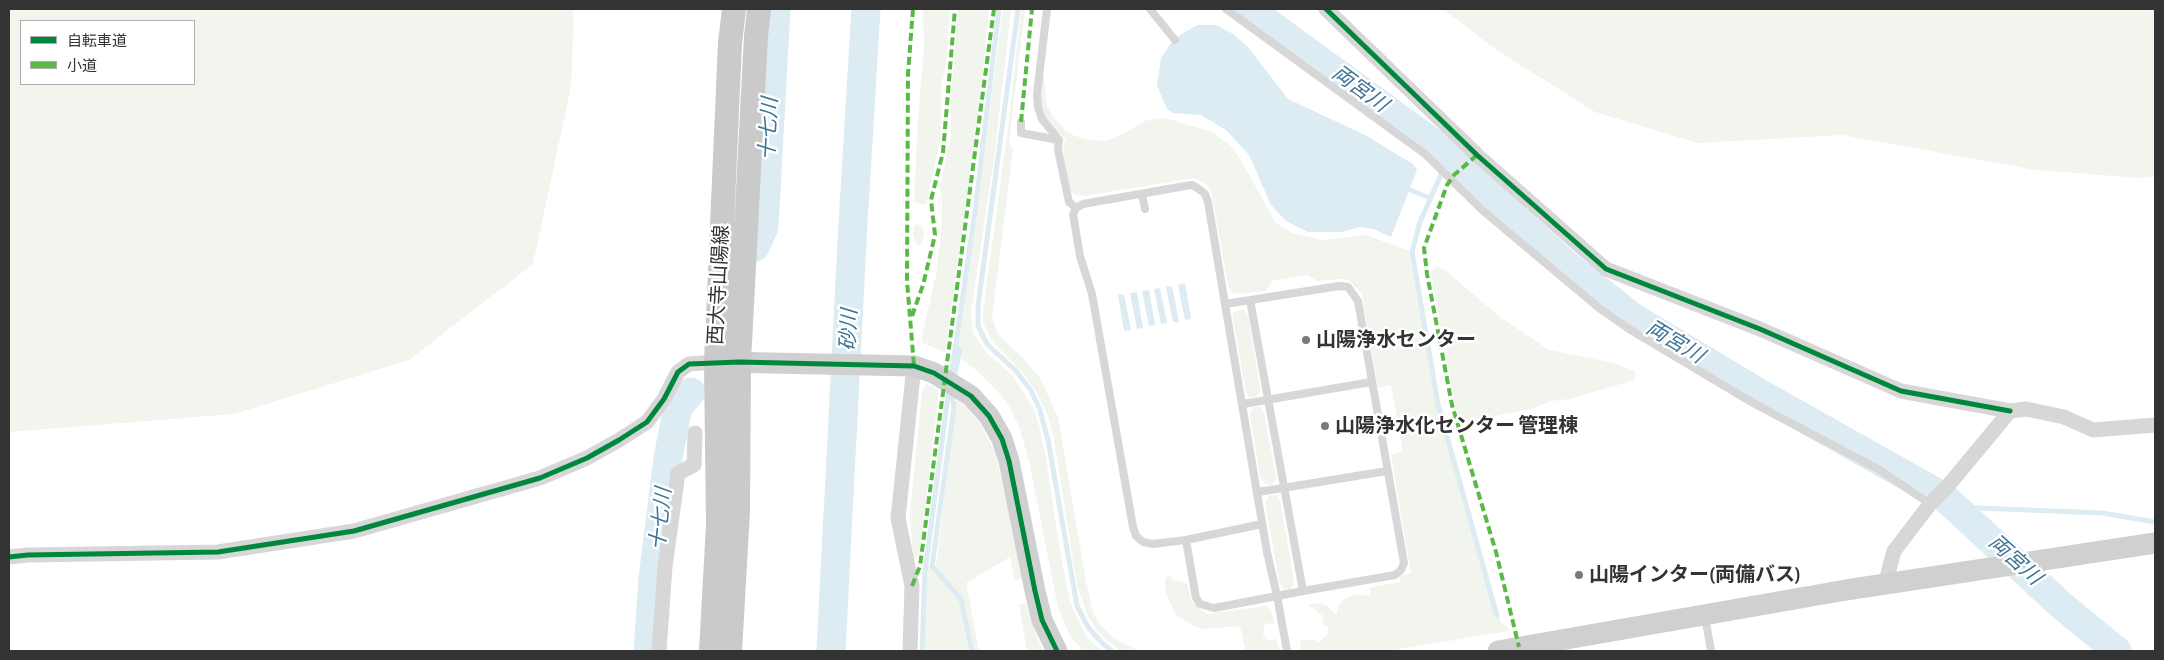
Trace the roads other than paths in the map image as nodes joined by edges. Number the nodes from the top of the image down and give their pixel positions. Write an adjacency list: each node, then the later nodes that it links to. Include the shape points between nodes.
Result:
1 (734, 9): 15 (main road, 西大寺山陽線)
2 (759, 9): 16 (main road, 西大寺山陽線)
3 (1047, 9): 9 (lane, via 1037,94 1042,119)
4 (1150, 9): 7 (lane)
5 (1226, 9): 27 (lane, via 1424,154 1482,210 1630,330 1753,403 1880,470)
6 (1326, 9): 21 (street, via 1477,155 1606,269 1760,329 1902,391)
7 (1175, 40)
8 (1021, 122): 9 (lane, via 1021,133)
9 (1058, 140): 11 (lane, via 1068,202)
10 (1142, 194): 11 (lane); 12 (lane); 14 (lane, via 1192,186 1205,194)
11 (1076, 208): 29 (lane, via 1080,256 1092,294 1132,527 1143,542)
12 (1145, 210)
13 (1250, 300): 14 (lane); 18 (lane, via 1348,287 1358,301); 19 (lane)
14 (1225, 304): 20 (lane)
15 (716, 362): 16 (street); 31 (street, via 689,364 678,372 647,422 587,458 540,478 354,531 218,552); 39 (main road, 西大寺山陽線, via 718,525)
16 (739, 362): 17 (street); 40 (main road, 西大寺山陽線, via 738,511)
17 (906, 365): 41 (street, via 898,518 912,586); 42 (street, via 934,373 971,396 989,416 1002,439 1042,620)
18 (1371, 382): 19 (lane); 24 (lane)
19 (1267, 399): 20 (lane); 25 (lane)
20 (1243, 404): 26 (lane)
21 (2010, 411): 22 (street, via 2026,409 2064,417 2093,430); 27 (street)
22 (2155, 425)
23 (695, 433): 38 (street, via 694,466 678,473 664,567)
24 (1386, 471): 25 (lane); 33 (lane, via 1404,563 1401,570 1395,575)
25 (1283, 487): 26 (lane); 33 (lane)
26 (1258, 492): 28 (lane)
27 (1930, 504): 32 (street, via 1894,551)
28 (1262, 524): 29 (lane); 34 (lane)
29 (1186, 540): 34 (lane, via 1196,598 1200,604 1214,608)
30 (2155, 543): 32 (street)
31 (9, 557)
32 (1885, 585): 35 (street)
33 (1303, 591): 34 (lane)
34 (1277, 596): 43 (lane)
35 (1705, 616): 36 (street); 45 (lane)
36 (1577, 645): 37 (street)
37 (1519, 649): 44 (street)
38 (659, 651)
39 (711, 651)
40 (730, 651)
41 (910, 651)
42 (1057, 651)
43 (1287, 651)
44 (1498, 651)
45 (1711, 651)

